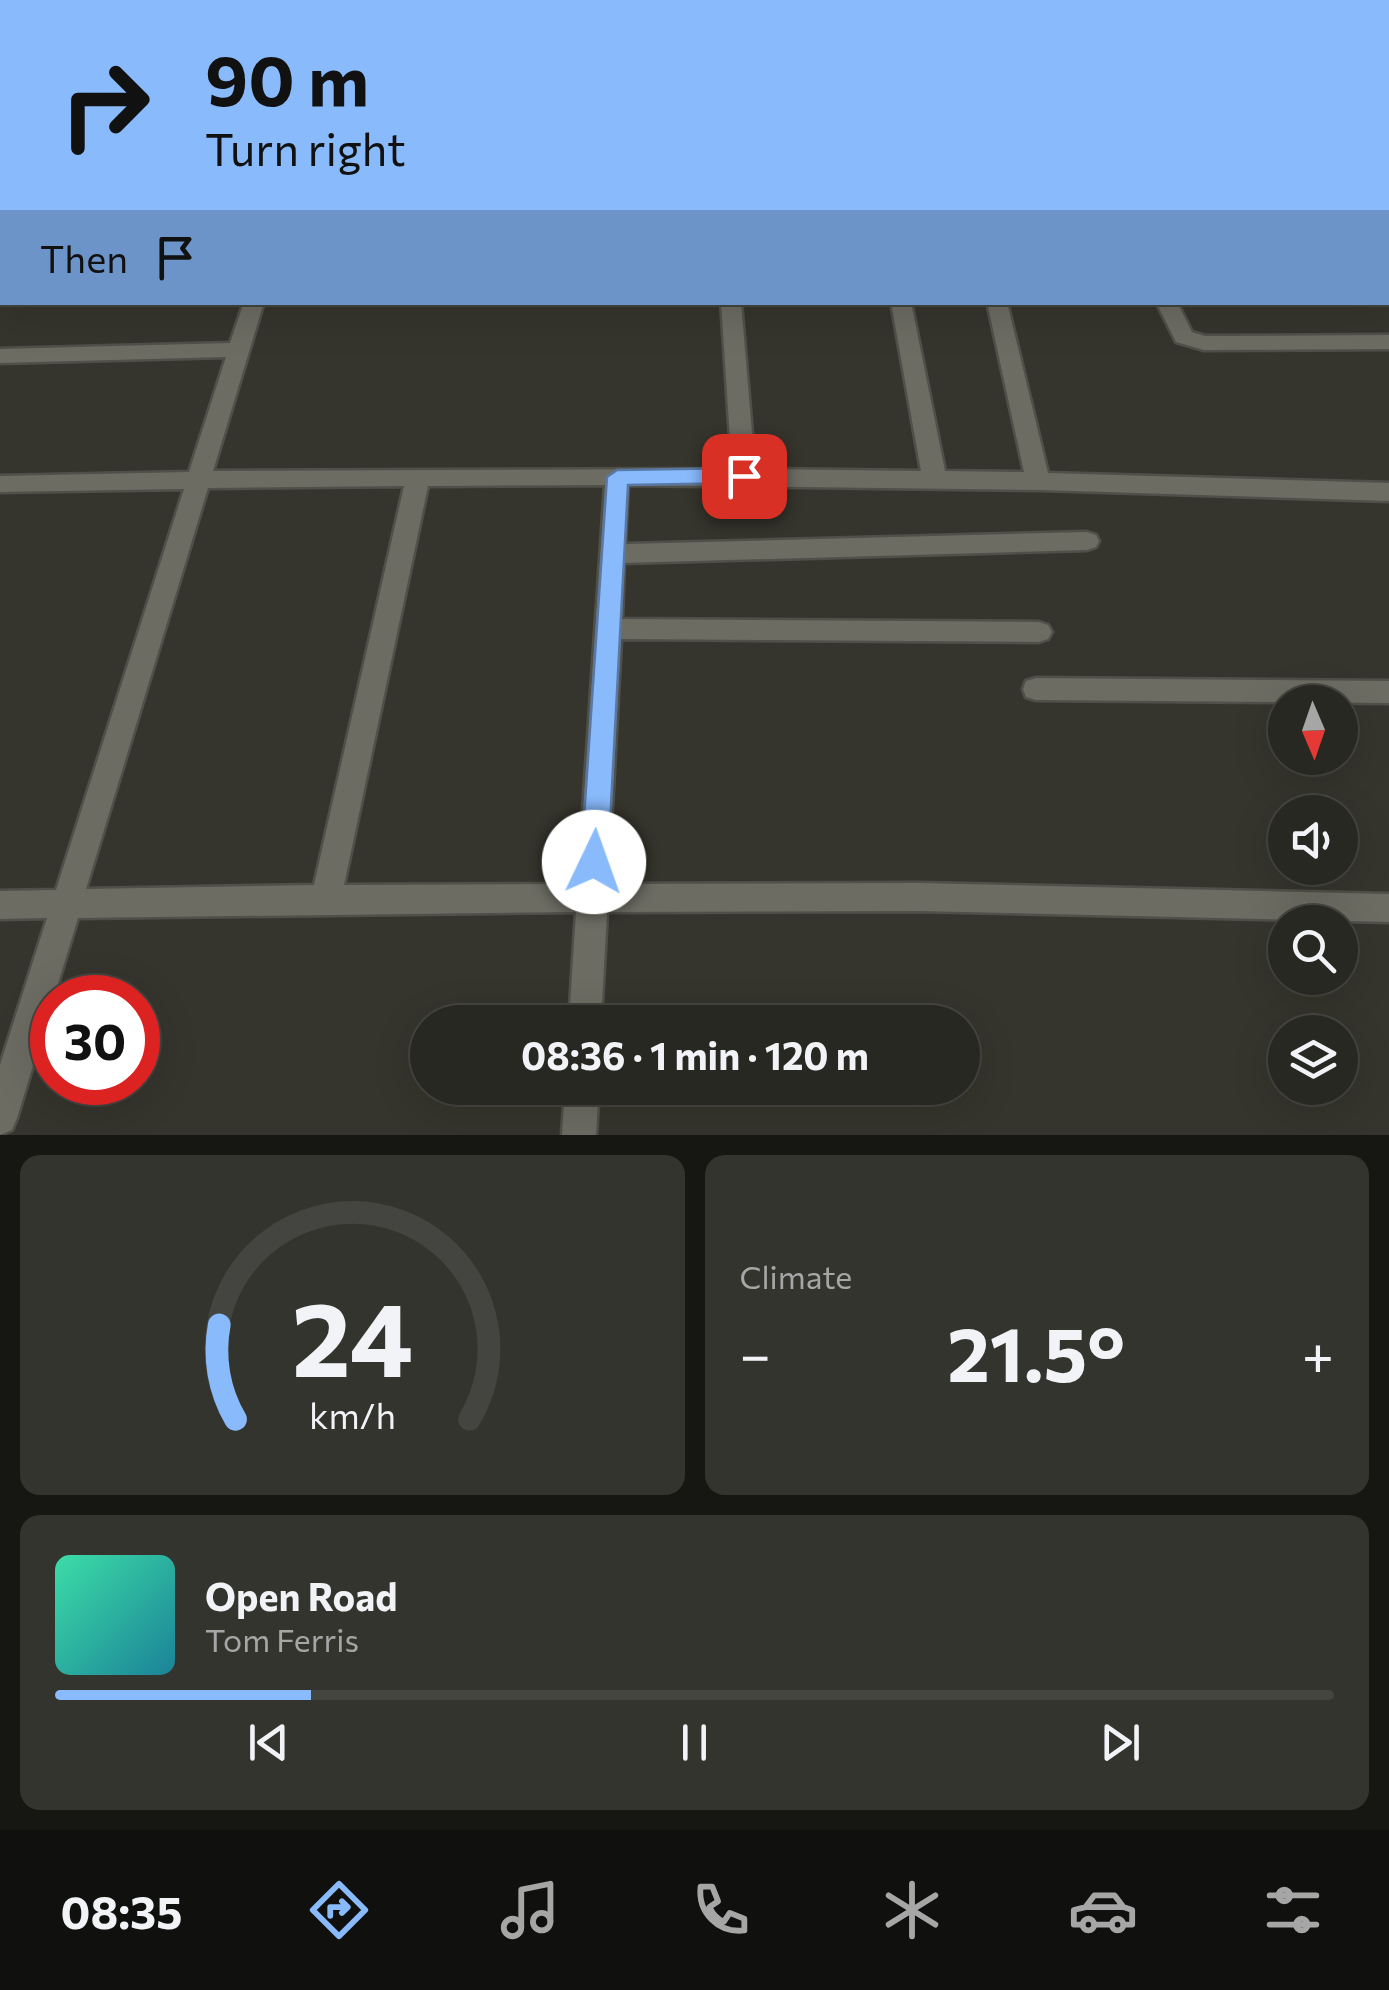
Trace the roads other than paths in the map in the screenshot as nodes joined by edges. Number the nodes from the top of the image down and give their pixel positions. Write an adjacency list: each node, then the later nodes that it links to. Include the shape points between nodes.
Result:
1 (253, 305): 7 (street)
2 (731, 305): 9 (street)
3 (901, 305): 11 (street)
4 (998, 305): 14 (street)
5 (1168, 305): 6 (street, via 1184,336 1204,343)
6 (1389, 342)
7 (240, 350): 8 (street); 13 (street)
8 (0, 356)
9 (744, 476): 10 (street); 11 (street)
10 (617, 477): 12 (street); 18 (street)
11 (934, 477): 14 (street)
12 (418, 478): 13 (street); 23 (street)
13 (198, 479): 15 (street); 25 (street)
14 (1038, 482): 16 (street)
15 (0, 484)
16 (1389, 492)
17 (1087, 541): 18 (street)
18 (610, 554): 19 (street)
19 (609, 629): 20 (street); 24 (street)
20 (1038, 632)
21 (1036, 689): 22 (street)
22 (1389, 692)
23 (326, 899): 24 (street); 25 (street)
24 (592, 901): 27 (street, via 918,897); 28 (street)
25 (70, 904): 26 (street); 30 (street)
26 (0, 906)
27 (1389, 908)
28 (587, 1005)
29 (581, 1105): 31 (street)
30 (0, 1118)
31 (579, 1135)

